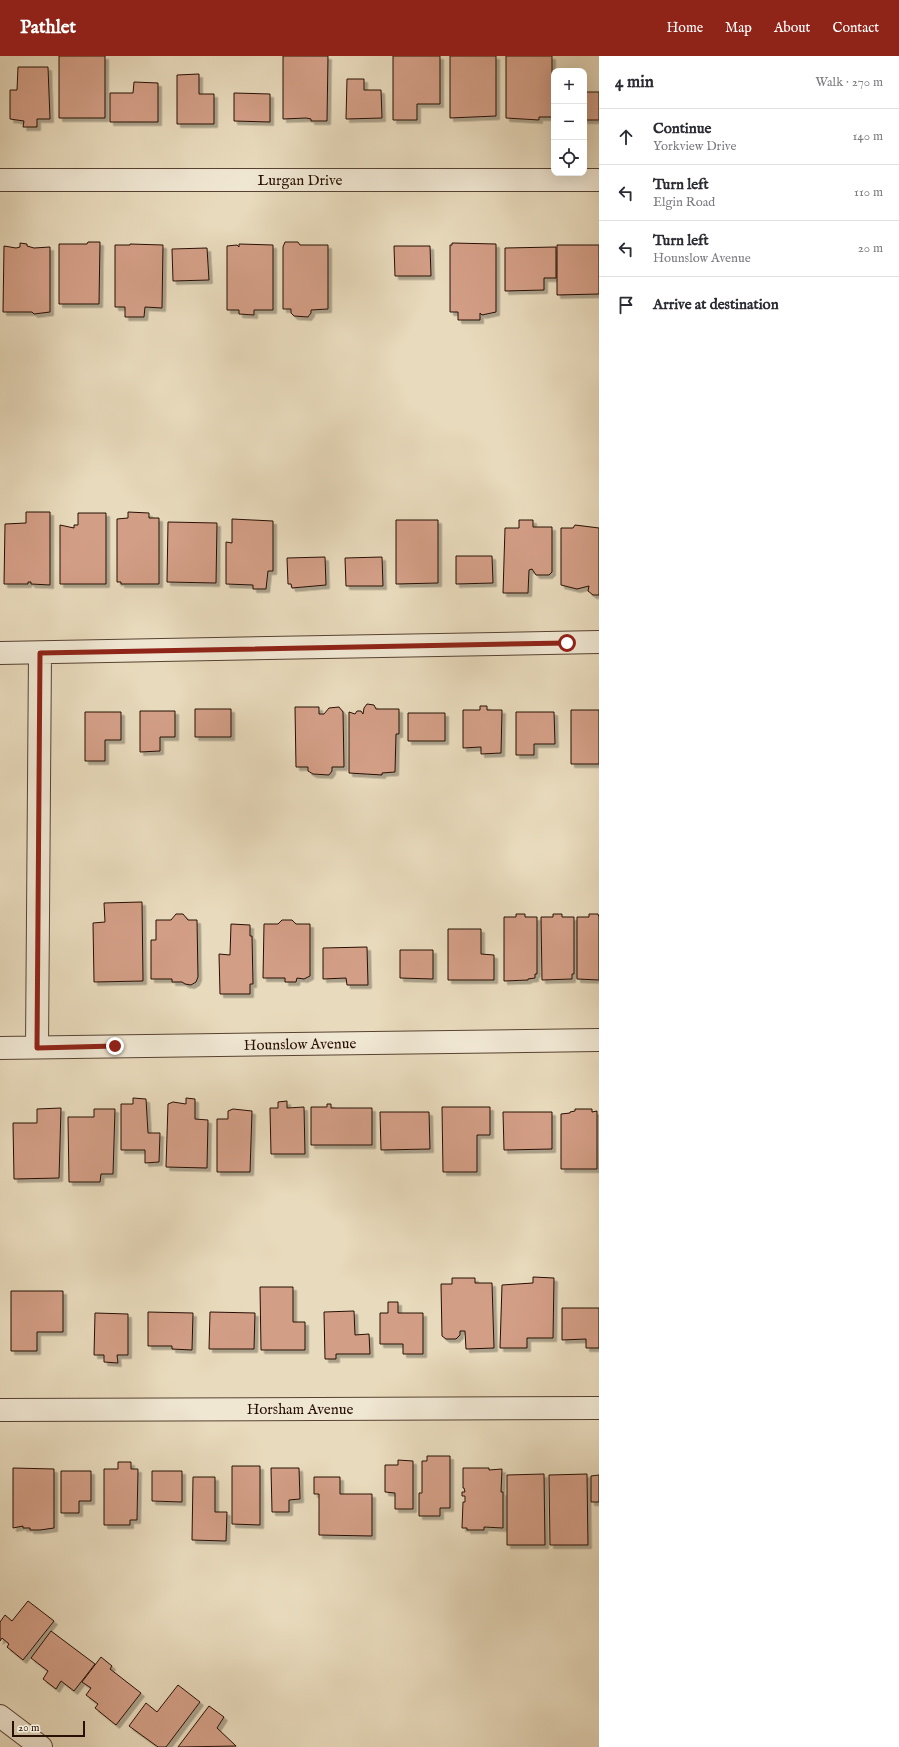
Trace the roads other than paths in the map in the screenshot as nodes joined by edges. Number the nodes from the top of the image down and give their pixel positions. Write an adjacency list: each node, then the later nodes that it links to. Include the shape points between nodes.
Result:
1 (0, 180): 2 (street, Lurgan Drive)
2 (599, 180)
3 (599, 642): 5 (street)
4 (0, 653): 5 (street)
5 (40, 653): 8 (street)
6 (599, 1040): 8 (street, Hounslow Avenue)
7 (0, 1048): 8 (street, Hounslow Avenue)
8 (37, 1048)
9 (599, 1408): 10 (street, Horsham Avenue)
10 (0, 1410)
11 (0, 1716): 12 (street)
12 (41, 1747)

